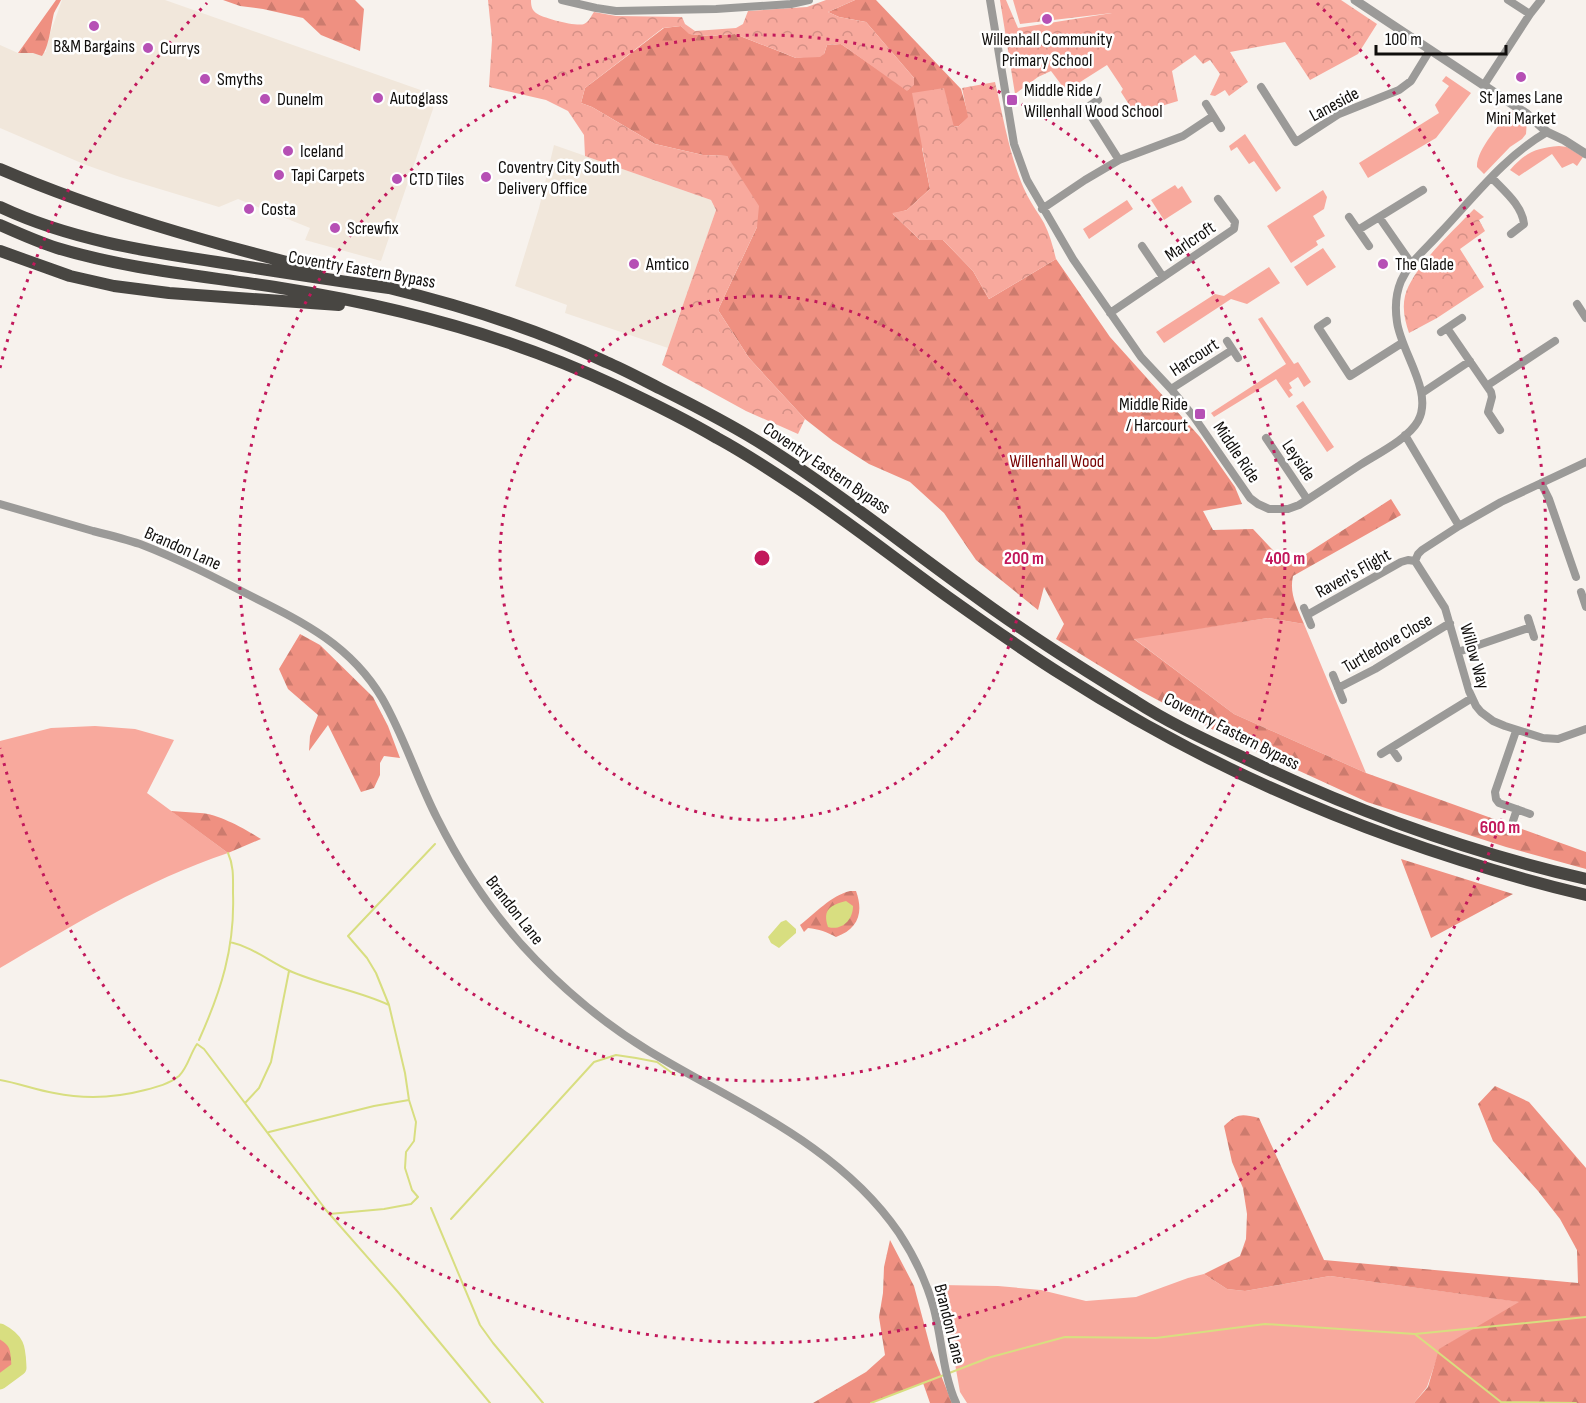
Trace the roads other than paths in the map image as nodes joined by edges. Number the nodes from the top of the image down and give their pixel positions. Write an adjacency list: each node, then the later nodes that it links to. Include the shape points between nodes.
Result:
1 (562, 0): 9 (street)
2 (614, 0): 9 (street)
3 (808, 0): 8 (street)
4 (990, 0): 26 (street, Middle Ride, via 1014,144)
5 (1355, 0): 11 (street)
6 (1508, 0): 10 (street)
7 (1541, 0): 10 (street)
8 (777, 2): 9 (street, via 699,10)
9 (616, 11)
10 (1530, 14): 12 (street)
11 (1430, 50): 12 (street); 13 (street, Laneside, via 1412,81 1399,90 1339,114 1296,142)
12 (1484, 85): 18 (street)
13 (1261, 87)
14 (1098, 100): 20 (street, via 1086,108)
15 (1206, 104): 16 (street)
16 (1214, 116): 17 (street); 20 (street, via 1183,136)
17 (1221, 128)
18 (1547, 132): 19 (street); 22 (street, via 1516,153)
19 (1586, 154)
20 (1119, 160): 26 (street)
21 (0, 170): 37 (highway, via 168,230)
22 (1492, 178): 31 (street, via 1523,218 1524,224); 35 (street)
23 (1423, 190): 28 (street)
24 (1218, 199): 36 (street, Marlcroft, via 1235,222 1234,229)
25 (0, 207): 37 (highway, Coventry Eastern Bypass, via 55,229 117,245)
26 (1042, 209): 40 (street, Middle Ride)
27 (1349, 217): 30 (street)
28 (1379, 217): 30 (street); 35 (street)
29 (0, 225): 39 (highway, Coventry Eastern Bypass, via 52,246 130,266 283,288)
30 (1358, 230): 33 (street)
31 (1511, 234)
32 (1142, 246): 36 (street, Marlcroft)
33 (1369, 246)
34 (0, 251): 39 (highway, via 70,276 114,286)
35 (1411, 263): 46 (street, via 1396,303)
36 (1163, 277): 40 (street, Marlcroft)
37 (389, 288): 83 (highway, Coventry Eastern Bypass, via 518,326 605,361 694,405 837,494 1034,638 1192,733 1352,806 1466,847)
38 (1577, 304): 41 (street)
39 (388, 309): 84 (highway, Coventry Eastern Bypass, via 526,349 613,385 717,437 799,489 1064,676 1165,736 1242,775 1305,804 1419,847)
40 (1110, 313): 51 (street, Middle Ride, via 1141,357)
41 (1586, 317)
42 (1462, 318): 49 (street, via 1444,330)
43 (1327, 321): 46 (street, via 1318,327 1350,376)
44 (1227, 341): 47 (street, Harcourt)
45 (1555, 341): 50 (street)
46 (1402, 344): 52 (street)
47 (1232, 350): 48 (street, Harcourt); 51 (street, Harcourt)
48 (1238, 358)
49 (1470, 362): 50 (street); 52 (street)
50 (1488, 385): 53 (street, via 1492,397 1488,412)
51 (1171, 389): 58 (street, Middle Ride, via 1207,434 1246,494 1258,504 1269,509 1288,509)
52 (1422, 393): 54 (street, Middle Ride, via 1421,415)
53 (1500, 430)
54 (1405, 435): 58 (street, Middle Ride); 60 (street)
55 (1266, 438): 58 (street, Leyside)
56 (1586, 462): 57 (street)
57 (1541, 483): 60 (street); 62 (street)
58 (1307, 499)
59 (0, 504): 85 (street, Brandon Lane, via 167,555 294,618 349,656 386,705 460,862 537,961 614,1027 792,1133 847,1175 876,1204 899,1234 926,1284)
60 (1459, 526): 61 (street, via 1422,550)
61 (1415, 561): 66 (street, Willow Way, via 1442,602); 67 (street, Raven's Flight, via 1406,560 1306,612)
62 (1576, 577)
63 (1581, 592): 64 (street)
64 (1586, 607)
65 (1528, 618): 68 (street)
66 (1450, 623): 70 (street, Willow Way); 72 (street, Turtledove Close)
67 (1311, 625)
68 (1531, 627): 69 (street); 70 (street)
69 (1534, 637)
70 (1458, 652): 73 (street, Willow Way)
71 (1333, 675): 72 (street, Turtledove Close)
72 (1338, 688): 74 (street, Turtledove Close)
73 (1472, 698): 76 (street, Willow Way, via 1486,716); 77 (street)
74 (1343, 700)
75 (1586, 729): 76 (street, Willow Way, via 1550,739)
76 (1516, 731): 80 (street, via 1494,794 1499,803)
77 (1391, 748): 78 (street); 79 (street)
78 (1381, 754)
79 (1398, 758)
80 (1517, 809): 81 (street); 82 (street)
81 (1530, 814)
82 (1513, 821)
83 (1586, 879)
84 (1586, 895)
85 (956, 1403)

